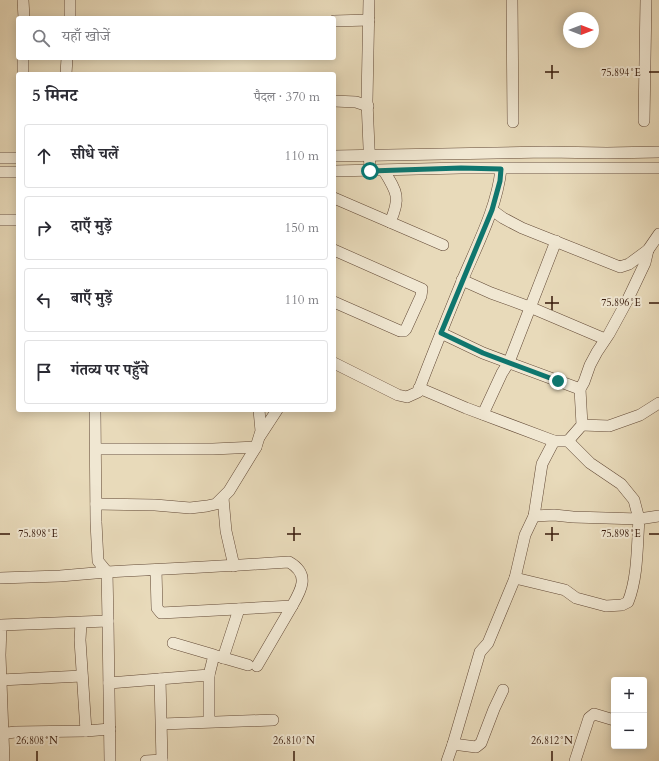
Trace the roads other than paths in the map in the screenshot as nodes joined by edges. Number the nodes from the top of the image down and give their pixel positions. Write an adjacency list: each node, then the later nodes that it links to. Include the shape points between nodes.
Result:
1 (23, 0): 6 (street)
2 (70, 0): 7 (street)
3 (368, 0): 8 (street)
4 (512, 0): 17 (street)
5 (646, 0): 16 (street)
6 (24, 16)
7 (70, 16)
8 (369, 20): 9 (street); 15 (street)
9 (336, 21)
10 (23, 60): 12 (street)
11 (67, 60): 13 (street)
12 (23, 72)
13 (66, 72)
14 (336, 102): 15 (street, via 356,102)
15 (368, 106): 19 (street)
16 (644, 121)
17 (513, 122)
18 (659, 152): 19 (street)
19 (369, 155): 20 (street); 27 (street)
20 (336, 156)
21 (0, 158): 22 (street)
22 (16, 158)
23 (659, 168): 24 (street)
24 (501, 169): 25 (street); 31 (street)
25 (384, 170): 27 (street); 34 (street, via 396,192 397,203)
26 (336, 171): 27 (street)
27 (370, 171)
28 (0, 172): 29 (street)
29 (16, 172)
30 (336, 199): 34 (street)
31 (492, 210): 36 (street, via 508,221); 40 (street)
32 (0, 220): 33 (street)
33 (16, 220)
34 (390, 222): 37 (street)
35 (659, 234): 38 (street)
36 (556, 241): 38 (street, via 620,266 629,264); 42 (street)
37 (443, 245)
38 (648, 250): 44 (street, via 645,263)
39 (336, 251): 41 (street, via 422,289 404,331)
40 (462, 280): 42 (street); 43 (street)
41 (336, 303)
42 (532, 308): 44 (street); 45 (street)
43 (441, 333): 45 (street); 47 (street)
44 (605, 339): 48 (street)
45 (509, 362): 48 (street); 53 (street)
46 (336, 365): 47 (street, via 398,396 407,397 418,392)
47 (419, 388): 53 (street)
48 (580, 389): 54 (street)
49 (659, 403): 54 (street, via 640,415 609,426)
50 (95, 412): 58 (street)
51 (259, 412): 57 (street, via 261,431)
52 (276, 412): 57 (street)
53 (483, 414): 55 (street)
54 (582, 426): 56 (street)
55 (554, 441): 56 (street); 61 (street, via 542,464)
56 (568, 441): 63 (street, via 590,463 621,484 634,500)
57 (257, 442): 58 (street, via 213,449); 59 (street, via 230,491)
58 (96, 449): 60 (street)
59 (223, 498): 60 (street, via 216,504 190,508); 64 (street, via 226,531)
60 (96, 504): 66 (street, via 98,561)
61 (534, 516): 63 (street, via 554,514); 68 (street, via 524,535)
62 (659, 516): 63 (street)
63 (640, 519): 68 (street, via 631,595 628,602 622,605 606,606 588,602 576,598 565,590)
64 (234, 566): 65 (street); 69 (street, via 289,562 294,565 303,582)
65 (156, 570): 66 (street); 70 (street, via 157,608 161,613)
66 (107, 572): 67 (street); 71 (street)
67 (0, 578)
68 (515, 578): 88 (street, via 488,643 480,652)
69 (292, 606): 70 (street); 74 (street, via 253,666)
70 (239, 609): 74 (street)
71 (108, 621): 72 (street); 79 (street)
72 (81, 623): 76 (street); 78 (street, via 1,625)
73 (173, 643): 74 (street)
74 (219, 656): 75 (street)
75 (209, 675): 77 (street); 83 (street)
76 (82, 676): 78 (street); 86 (street)
77 (160, 679): 79 (street); 84 (street)
78 (1, 680): 87 (street)
79 (109, 682): 85 (street)
80 (503, 690): 88 (street, via 481,743 476,747)
81 (611, 719): 94 (street, via 594,714 589,718)
82 (273, 720): 83 (street)
83 (209, 722): 84 (street)
84 (162, 724): 89 (street)
85 (110, 729): 86 (street); 91 (street)
86 (86, 731): 87 (street)
87 (1, 734): 90 (street)
88 (453, 744): 93 (street)
89 (162, 760): 92 (street)
90 (4, 761)
91 (110, 761)
92 (146, 761)
93 (447, 761)
94 (575, 761)

